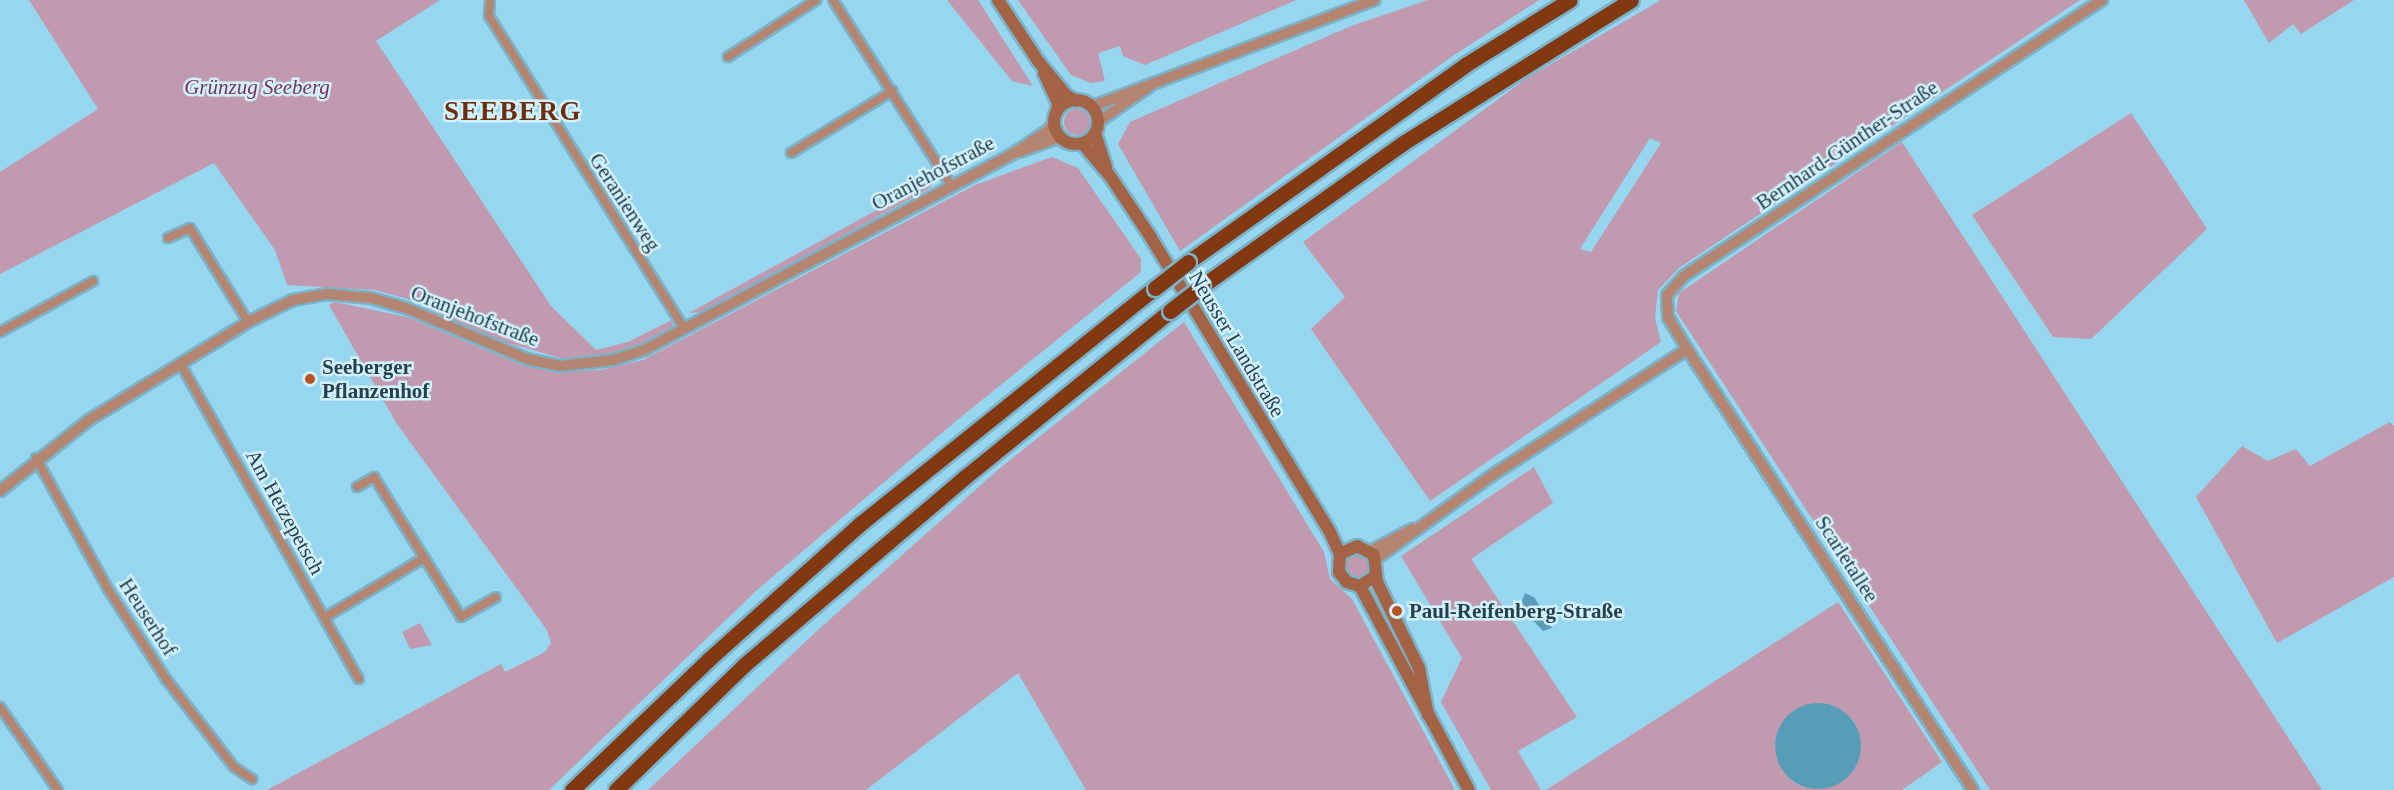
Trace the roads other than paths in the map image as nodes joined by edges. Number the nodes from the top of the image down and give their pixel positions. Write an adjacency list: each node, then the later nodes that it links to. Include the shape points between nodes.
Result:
1 (490, 0): 26 (street, Geranienweg, via 489,16)
2 (816, 0): 9 (street)
3 (833, 0): 12 (street)
4 (998, 0): 10 (main road)
5 (1374, 0): 11 (street, via 1210,59)
6 (1570, 0): 47 (highway, bridge, via 1465,65 1155,288 860,524 709,658)
7 (1631, 0): 48 (highway, bridge, via 1403,143 1170,310 778,636)
8 (2102, 0): 28 (street, Bernhard-Günther-Straße, via 1684,276 1667,295 1665,307)
9 (728, 57)
10 (1038, 61): 13 (main road, via 1067,96); 15 (main road, via 1058,103)
11 (1150, 86): 14 (street); 16 (street, via 1141,95 1104,114)
12 (892, 92): 20 (street); 22 (street)
13 (1076, 100): 14 (main road); 15 (main road)
14 (1091, 107): 16 (main road)
15 (1056, 117): 17 (main road); 19 (street, Oranjehofstraße)
16 (1096, 128): 18 (main road); 21 (main road, Neusser Landstraße)
17 (1061, 137): 18 (main road); 19 (street, Oranjehofstraße)
18 (1082, 143): 21 (main road, Neusser Landstraße)
19 (1016, 152): 22 (street, Oranjehofstraße)
20 (791, 153)
21 (1110, 176): 33 (main road, Neusser Landstraße)
22 (951, 184): 26 (street, Oranjehofstraße)
23 (168, 238): 25 (street, via 190,228)
24 (93, 281): 27 (street)
25 (248, 322): 26 (street, Oranjehofstraße, via 293,300 327,294 359,296 406,308 527,359 559,366 625,357); 29 (street, Oranjehofstraße)
26 (684, 328)
27 (0, 332)
28 (1687, 349): 36 (street); 50 (street, Scarletallee)
29 (180, 363): 30 (street, Oranjehofstraße); 41 (street, Am Hetzepetsch)
30 (36, 459): 32 (street, Oranjehofstraße); 45 (street, Heuserhof, via 102,580 166,679 234,767)
31 (357, 487): 37 (street, via 374,477)
32 (0, 491)
33 (1330, 532): 34 (main road, Neusser Landstraße); 35 (main road, Neusser Landstraße)
34 (1352, 546): 35 (main road); 36 (main road, Neusser Landstraße)
35 (1340, 554): 39 (main road, Neusser Landstraße, via 1342,578)
36 (1374, 555): 38 (main road, Neusser Landstraße)
37 (424, 558): 40 (street, via 461,617); 41 (street)
38 (1375, 576): 39 (main road); 44 (main road, Neusser Landstraße, via 1419,668)
39 (1360, 586): 44 (main road, Neusser Landstraße)
40 (496, 597)
41 (324, 618): 42 (street, Am Hetzepetsch)
42 (359, 679)
43 (0, 707): 46 (street)
44 (1428, 715): 49 (main road, Neusser Landstraße)
45 (252, 779)
46 (58, 790)
47 (572, 790)
48 (616, 790)
49 (1469, 790)
50 (1973, 790)

